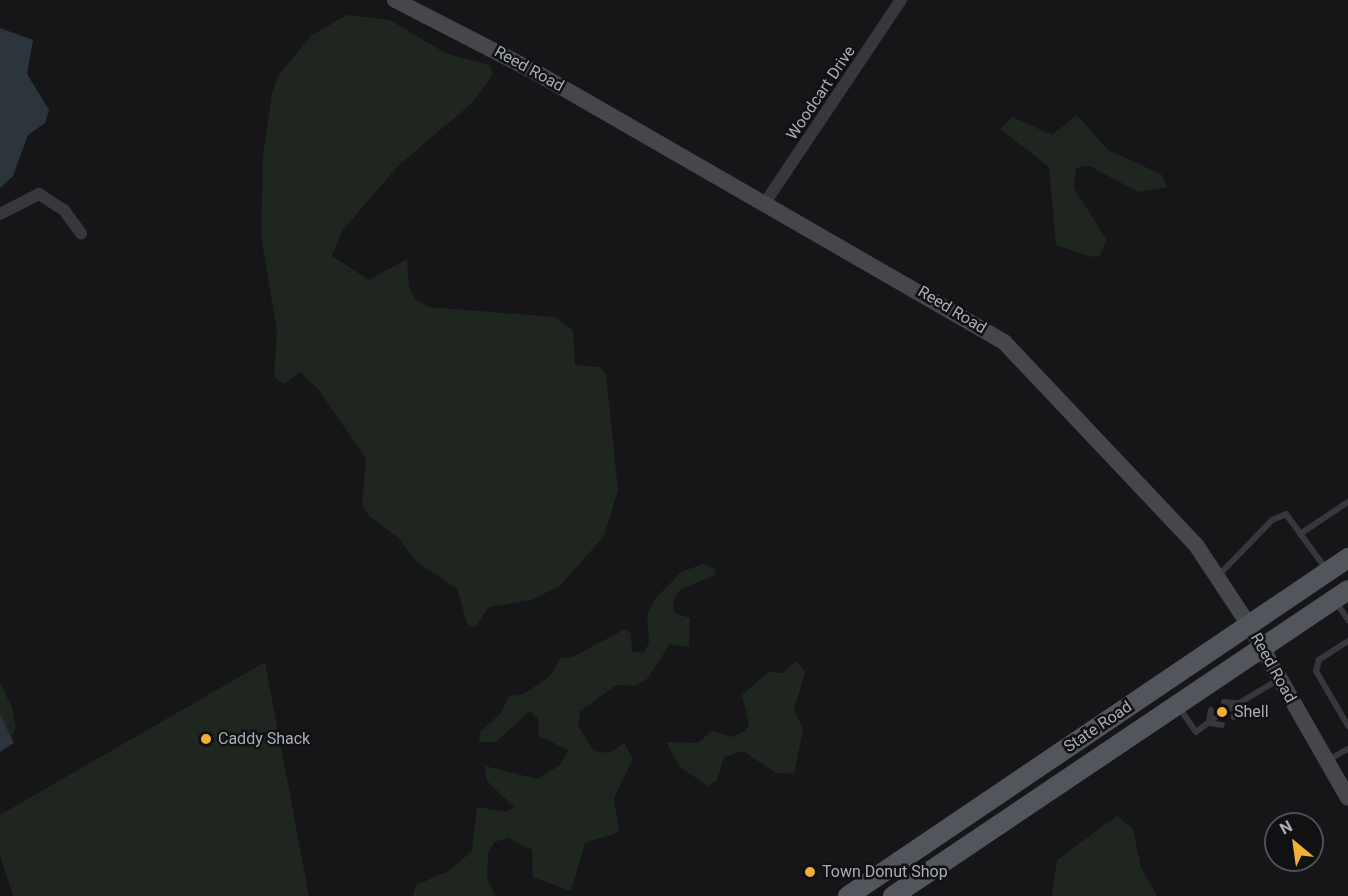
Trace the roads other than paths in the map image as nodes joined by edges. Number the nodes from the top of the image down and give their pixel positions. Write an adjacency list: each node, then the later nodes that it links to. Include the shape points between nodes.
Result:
1 (395, 0): 3 (street, Reed Road, via 526,67)
2 (901, 0): 3 (street, Woodcart Drive)
3 (765, 203): 10 (street, Reed Road, via 1004,342 1157,500)
4 (0, 214): 5 (street, via 39,194 64,210)
5 (81, 233)
6 (1348, 502): 7 (lane)
7 (1300, 534): 9 (lane); 10 (lane, via 1286,514 1272,520)
8 (1348, 558): 9 (main road, State Road)
9 (1328, 572): 13 (main road, State Road)
10 (1218, 576): 13 (street, Reed Road)
11 (1341, 595): 12 (lane); 15 (main road, State Road)
12 (1348, 620)
13 (1249, 625): 15 (street, Reed Road); 30 (main road, State Road)
14 (1348, 641): 26 (lane, via 1316,665)
15 (1259, 648): 16 (street, Reed Road); 19 (main road, State Road)
16 (1278, 680): 18 (lane); 28 (street, Reed Road)
17 (1224, 702): 18 (lane)
18 (1237, 703): 20 (lane); 23 (lane)
19 (1176, 704): 24 (lane, via 1196,732); 31 (main road, State Road)
20 (1229, 709)
21 (1211, 710): 24 (lane)
22 (1216, 717): 24 (lane)
23 (1234, 717)
24 (1209, 723): 25 (lane)
25 (1222, 725)
26 (1348, 726)
27 (1348, 749): 28 (lane)
28 (1326, 761): 29 (street, Reed Road)
29 (1348, 798)
30 (848, 896)
31 (893, 896)

